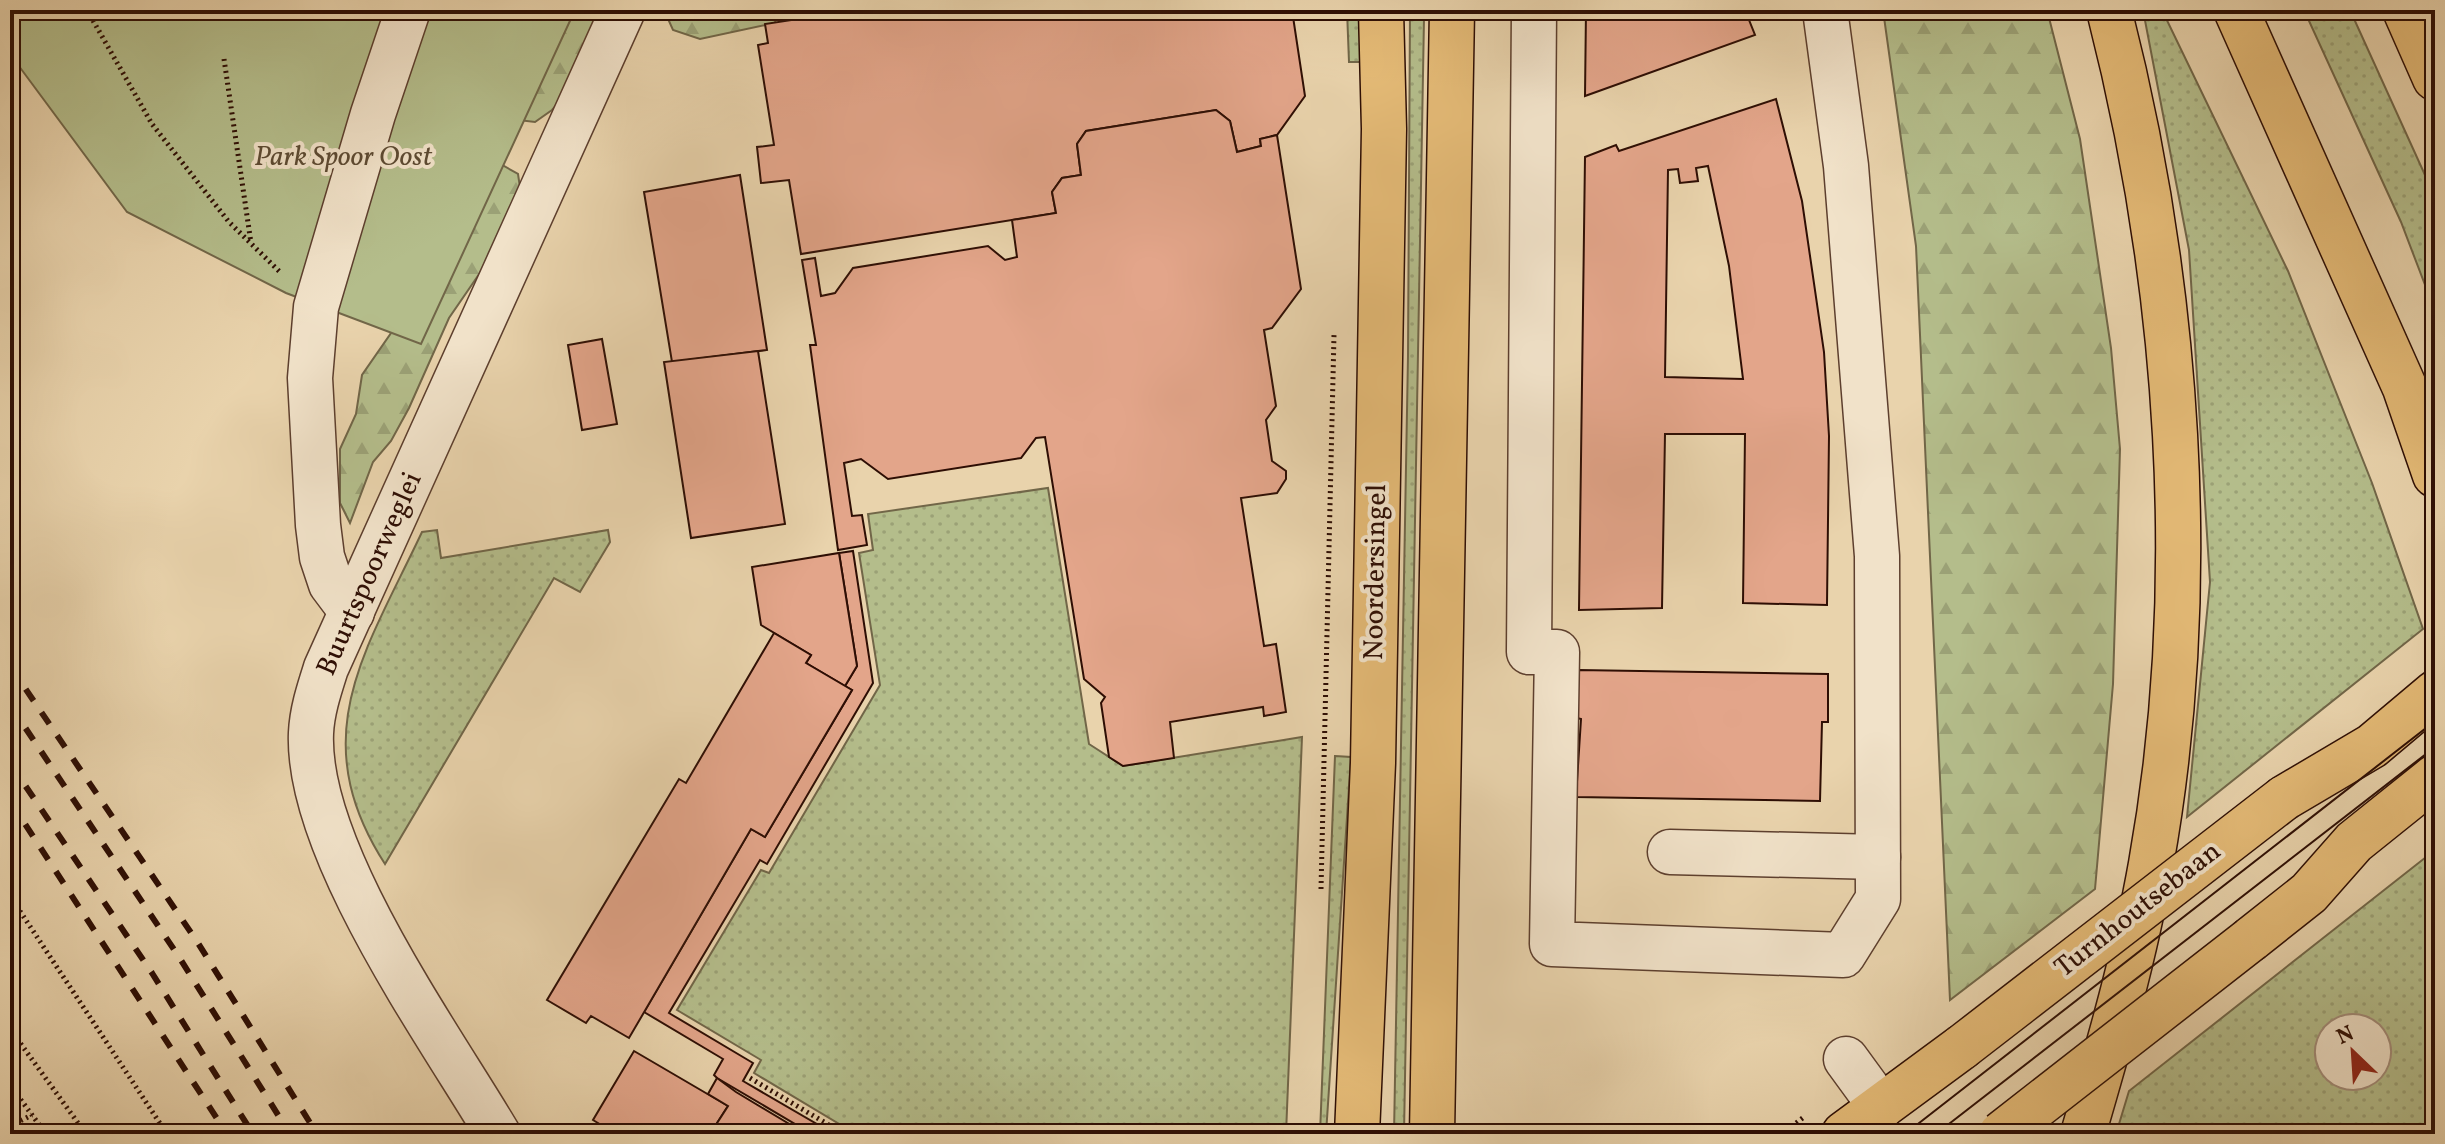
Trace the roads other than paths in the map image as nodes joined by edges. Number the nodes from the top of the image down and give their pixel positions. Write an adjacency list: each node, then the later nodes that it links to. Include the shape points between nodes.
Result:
1 (408, 10): 13 (street, via 316,307 310,378 318,525 331,584)
2 (623, 10): 13 (street, Buurtspoorweglei)
3 (1381, 10): 21 (main road, Noordersingel, via 1384,129 1373,747)
4 (1452, 10): 22 (main road)
5 (1534, 10): 17 (street, via 1529,652 1557,652 1552,944 1843,955 1878,899)
6 (1825, 10): 17 (street, via 1846,166 1877,556)
7 (2109, 10): 25 (main road, via 2152,206 2169,360 2176,600 2152,863)
8 (2236, 10): 12 (main road, via 2405,388)
9 (2408, 18): 10 (main road); 11 (main road)
10 (2435, 64)
11 (2435, 78)
12 (2435, 475)
13 (352, 612): 20 (street, Buurtspoorweglei, via 314,705 311,734 321,805 349,878)
14 (2435, 693): 19 (main road, Turnhoutsebaan, bridge, via 2372,746 2284,798)
15 (2435, 777): 24 (main road, bridge, via 2354,842 2309,893)
16 (1670, 852): 17 (street)
17 (1878, 857)
18 (1846, 1059): 19 (street)
19 (1881, 1107): 23 (main road, Turnhoutsebaan)
20 (498, 1134)
21 (1357, 1134)
22 (1432, 1134)
23 (1844, 1134)
24 (2001, 1134)
25 (2083, 1134)

